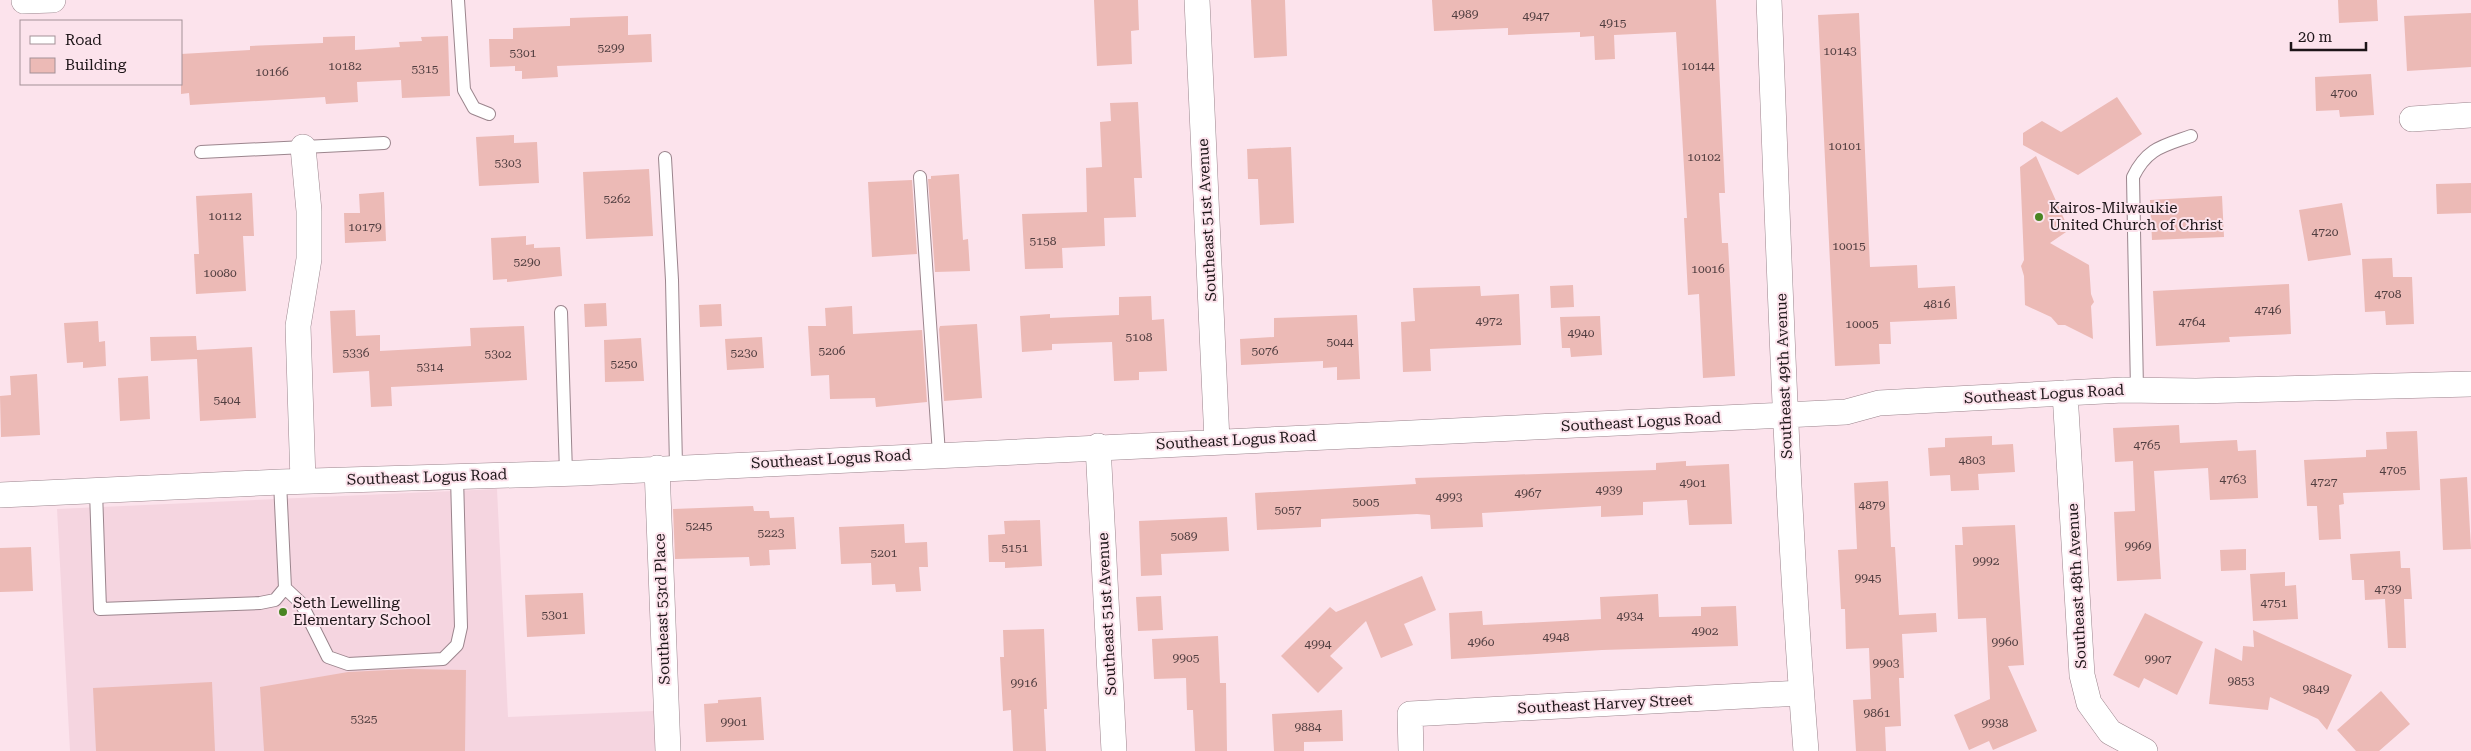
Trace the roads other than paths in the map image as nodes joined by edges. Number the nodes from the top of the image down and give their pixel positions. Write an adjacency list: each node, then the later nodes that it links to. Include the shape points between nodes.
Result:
1 (53, 0): 5 (street)
2 (458, 0): 6 (lane, via 464,90 474,108)
3 (1197, 0): 20 (street, Southeast 51st Avenue)
4 (1769, 0): 19 (street, Southeast 49th Avenue)
5 (24, 1)
6 (489, 114)
7 (2471, 115): 8 (street)
8 (2412, 118)
9 (2191, 136): 17 (lane, via 2155,149 2140,161 2132,177)
10 (384, 143): 11 (lane)
11 (303, 147): 12 (lane); 26 (street, via 309,249 298,326)
12 (201, 152)
13 (665, 158): 23 (lane, via 672,280)
14 (920, 176): 22 (lane)
15 (561, 312): 24 (lane)
16 (2471, 384): 17 (street, Southeast Logus Road)
17 (2137, 390): 18 (street, Southeast Logus Road)
18 (2065, 393): 19 (street, Southeast Logus Road, via 1879,404 1846,412); 35 (street, Southeast 48th Avenue, via 2082,675 2089,703 2110,732)
19 (1785, 415): 20 (street, Southeast Logus Road); 30 (street, Southeast 49th Avenue)
20 (1217, 441): 21 (street, Southeast Logus Road)
21 (1098, 446): 22 (street, Southeast Logus Road); 32 (street, Southeast 51st Avenue)
22 (939, 454): 23 (street, Southeast Logus Road)
23 (667, 467): 24 (street, Southeast Logus Road); 31 (street, Southeast 53rd Place)
24 (566, 473): 25 (street, Southeast Logus Road)
25 (458, 477): 26 (street, Southeast Logus Road); 29 (lane, via 462,627 456,645 443,659 348,664 328,657 301,603)
26 (292, 482): 27 (street, Southeast Logus Road); 29 (lane)
27 (96, 491): 28 (street, Southeast Logus Road); 29 (lane, via 100,609 260,603 275,600)
28 (0, 495)
29 (285, 588)
30 (1800, 693): 33 (street, Southeast Harvey Street, via 1410,714); 34 (street, Southeast 49th Avenue)
31 (668, 751)
32 (1114, 751)
33 (1411, 751)
34 (1806, 751)
35 (2145, 751)

